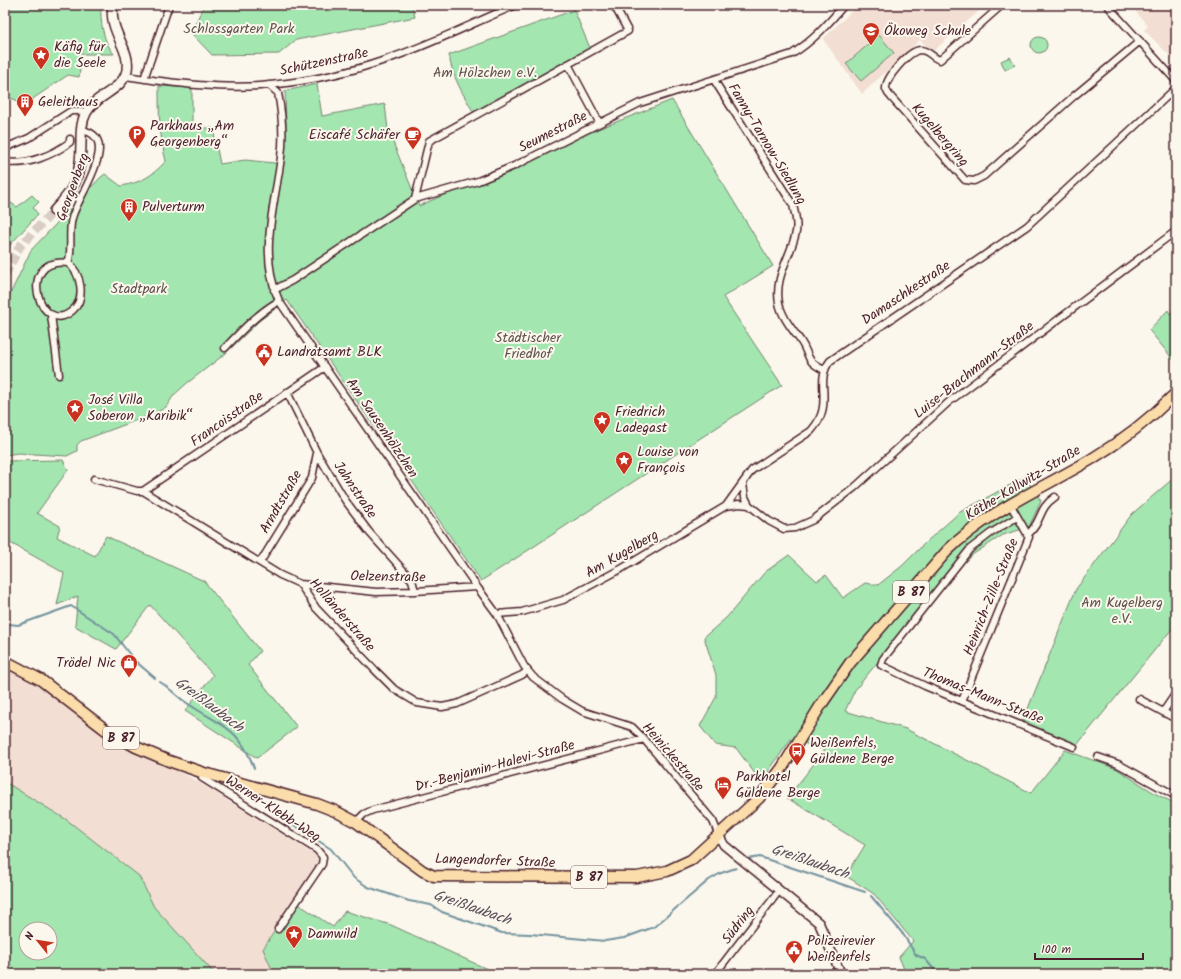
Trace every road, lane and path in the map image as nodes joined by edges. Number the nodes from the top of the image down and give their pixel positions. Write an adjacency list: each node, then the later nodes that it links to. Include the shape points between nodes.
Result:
1 (112, 5): 11 (main road, via 114,28 127,59)
2 (169, 5): 12 (street)
3 (516, 5): 15 (street, Schützenstraße, via 386,60 321,78)
4 (614, 5): 10 (street, via 628,31)
5 (844, 5): 13 (street, Seumestraße, via 806,46 792,54)
6 (1002, 5): 9 (street, Kugelbergring, via 940,60 926,51 913,53 895,71 886,86 891,97 965,180 974,181 984,176)
7 (1117, 5): 8 (street)
8 (1109, 8): 9 (street)
9 (1140, 41): 14 (street)
10 (568, 64): 18 (street); 23 (street, via 429,141)
11 (125, 76): 12 (street, Schützenstraße); 17 (main road, via 117,86 96,99)
12 (144, 79): 15 (street, Schützenstraße, via 229,86)
13 (714, 80): 18 (street, Seumestraße, via 640,103); 32 (street, Fanny-Tarnow-Siedlung, via 792,205 796,217 796,231 778,284 779,304 786,320 802,343 808,359)
14 (1176, 81)
15 (269, 85): 27 (street, Am Sausenhölzchen, via 278,93 283,126 282,155 268,247)
16 (1176, 88): 32 (street, Damaschkestraße, via 1027,226 851,345 830,361)
17 (86, 113): 19 (main road); 21 (street, via 72,111 29,138)
18 (600, 122): 23 (street, Seumestraße, via 514,166 478,181)
19 (81, 130): 24 (main road, via 77,181); 26 (street, Georgenberg, via 88,131 95,137 99,151 93,172 72,218)
20 (70, 139): 22 (street, via 65,146 42,157 22,163)
21 (5, 148)
22 (5, 162)
23 (415, 199): 27 (street, Seumestraße)
24 (54, 211)
25 (1176, 231): 42 (street, Luise-Brachmann-Straße, via 950,401 854,488 813,520 795,528 784,529)
26 (68, 263): 29 (street, via 74,269 78,280 81,292 79,300 69,313 62,316); 29 (street, via 52,263 41,271 38,290 40,302 44,310)
27 (274, 290): 28 (street, Am Sausenhölzchen)
28 (279, 301): 30 (street, via 268,307); 31 (street, Am Sausenhölzchen)
29 (52, 315): 33 (street)
30 (226, 348)
31 (326, 367): 34 (street, Francoisstraße); 48 (street, Am Sausenhölzchen)
32 (824, 370): 38 (street, via 824,405 817,424 752,470)
33 (59, 375)
34 (287, 392): 36 (street, Jahnstraße); 39 (street, Francoisstraße)
35 (1176, 393): 41 (main road, Käthe-Kollwitz-Straße / B 87, via 1145,422 1111,447)
36 (317, 453): 46 (street, Arndtstraße, via 312,478); 49 (street, Jahnstraße, via 345,500 368,532 412,580)
37 (94, 479): 39 (street, Holländerstraße)
38 (743, 484): 42 (street); 43 (street, Am Kugelberg)
39 (143, 491): 46 (street, Holländerstraße)
40 (1055, 498): 45 (street, via 1046,503 1036,526)
41 (1010, 504): 44 (street, Heinrich-Zille-Straße); 64 (main road, Käthe-Kollwitz-Straße / B 87, via 962,536 936,563 850,663 768,786)
42 (749, 505): 43 (street)
43 (726, 506): 50 (street, Am Kugelberg, via 621,569 563,600 522,612)
44 (1017, 517): 45 (street, Heinrich-Zille-Straße); 55 (street, Thomas-Mann-Straße, via 970,549 883,659 881,666)
45 (1027, 535): 55 (street, Heinrich-Zille-Straße, via 1029,537)
46 (260, 561): 47 (street, Holländerstraße)
47 (300, 584): 49 (street, Oelzenstraße, via 376,592); 52 (street, Holländerstraße, via 316,608 375,670 394,689 417,703 442,707 457,704)
48 (477, 587): 49 (street, Oelzenstraße); 50 (street, Am Sausenhölzchen)
49 (415, 591)
50 (497, 614): 52 (street, Heinickestraße)
51 (5, 661): 61 (main road, Langendorfer Straße / B 87, via 41,680 106,730 152,754)
52 (527, 671): 58 (street, Heinickestraße, via 562,699 582,711 632,727)
53 (1176, 694): 56 (street)
54 (1139, 699): 56 (street)
55 (962, 701): 59 (street, Thomas-Mann-Straße)
56 (1163, 712): 57 (street)
57 (1176, 719)
58 (644, 739): 63 (street, Dr.-Benjamin-Halevi-Straße, via 373,810); 64 (street, Heinickestraße, via 713,821)
59 (1074, 747)
60 (1098, 757): 62 (street, via 1118,764)
61 (204, 773): 63 (main road, Langendorfer Straße / B 87, via 317,804); 66 (street, Werner-Klebb-Weg, via 202,778 318,850 323,857 322,864)
62 (1176, 796)
63 (356, 822): 64 (main road, Langendorfer Straße / B 87, via 423,871 440,877 637,877 667,871 687,863)
64 (719, 836): 65 (street, via 724,844)
65 (779, 890): 67 (street, Südring); 68 (street, via 819,923)
66 (278, 930)
67 (716, 974)
68 (841, 974)

